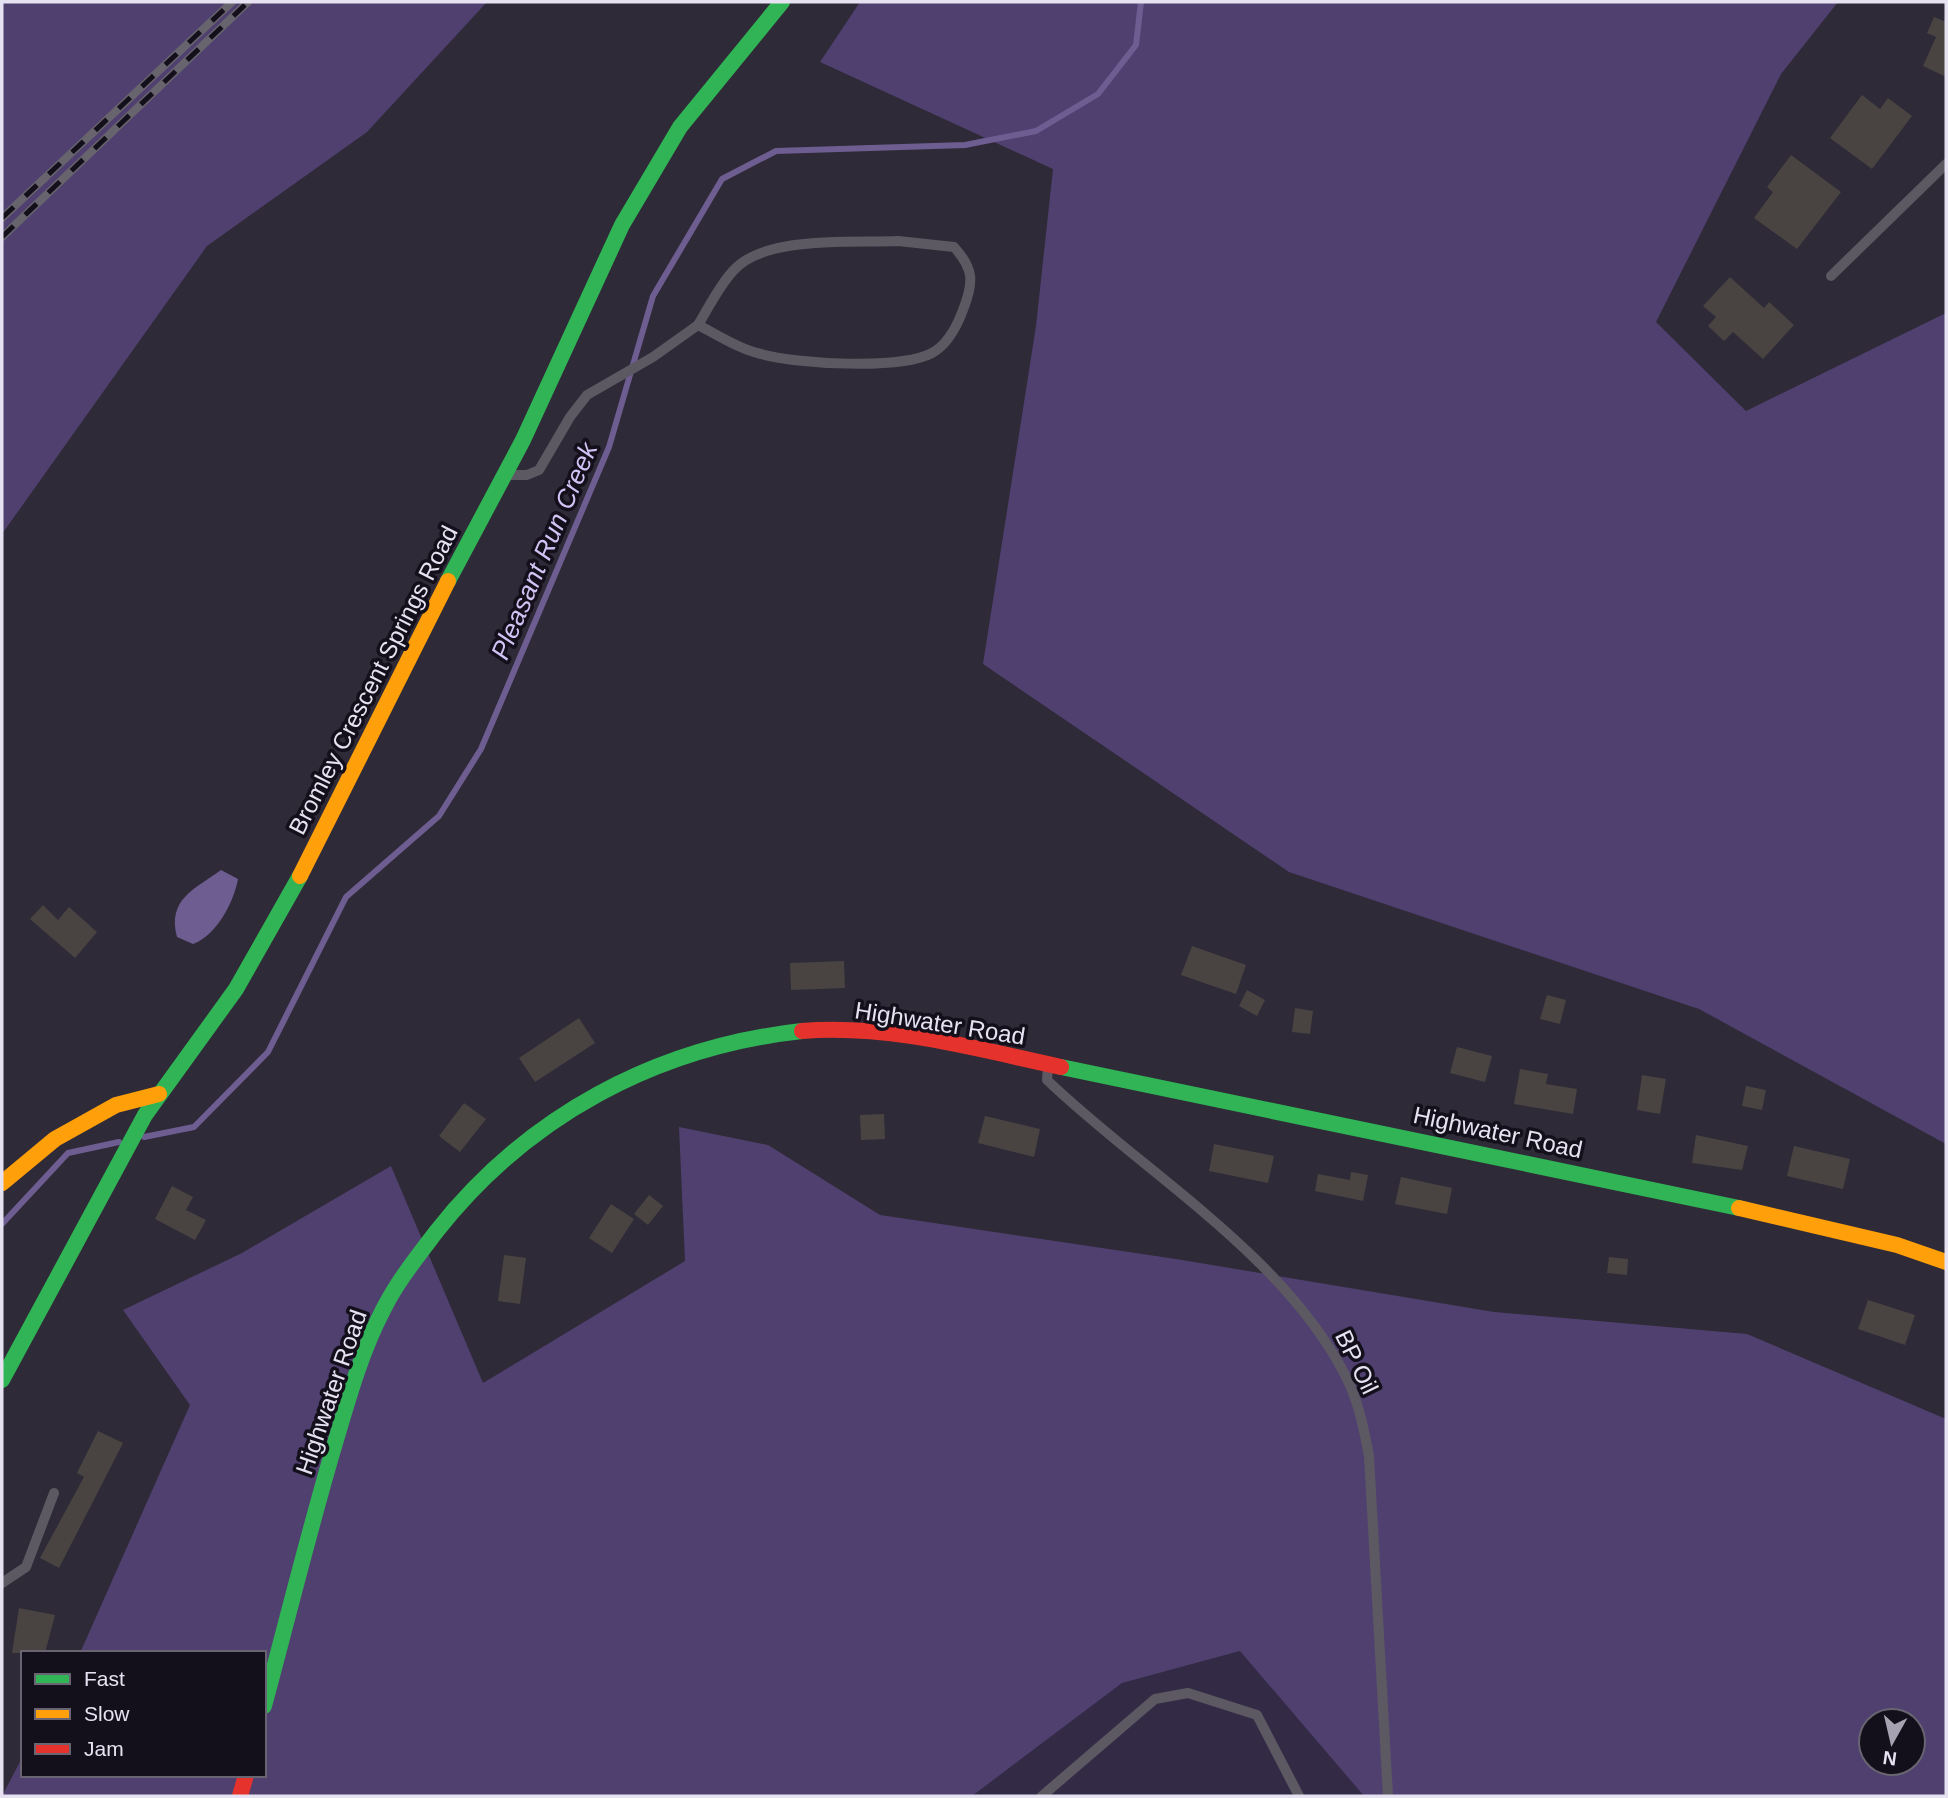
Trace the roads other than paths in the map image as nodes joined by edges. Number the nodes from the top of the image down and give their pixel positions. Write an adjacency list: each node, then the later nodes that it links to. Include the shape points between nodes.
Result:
1 (782, 2): 5 (street, Bromley Crescent Springs Road, via 680,127 622,225)
2 (1946, 164): 3 (lane)
3 (1831, 276)
4 (698, 325): 4 (lane, via 759,354 789,360 825,364 916,358 946,342 961,318 971,280 969,264 954,247 898,241 778,247 755,254 733,270); 5 (lane, via 587,396 539,470)
5 (504, 475): 7 (street, Bromley Crescent Springs Road, via 283,910 236,989)
6 (1048, 1064): 9 (street, Highwater Road, via 1698,1198 1897,1245); 13 (street, Highwater Road, via 916,1037 832,1030 742,1041 619,1079 566,1110 504,1156 447,1216 378,1319 324,1481); 18 (lane, BP Oil, via 1047,1080 1067,1099 1272,1275 1318,1328 1346,1377 1369,1456)
7 (159, 1094): 8 (street, via 116,1105 55,1139); 10 (street, Bromley Crescent Springs Road)
8 (2, 1182)
9 (1946, 1262)
10 (2, 1380)
11 (54, 1493): 12 (lane, via 26,1567)
12 (2, 1583)
13 (266, 1698)
14 (245, 1777): 15 (street)
15 (240, 1796)
16 (1042, 1796): 17 (lane, via 1155,1699 1188,1693 1257,1715)
17 (1299, 1796)
18 (1388, 1796)

